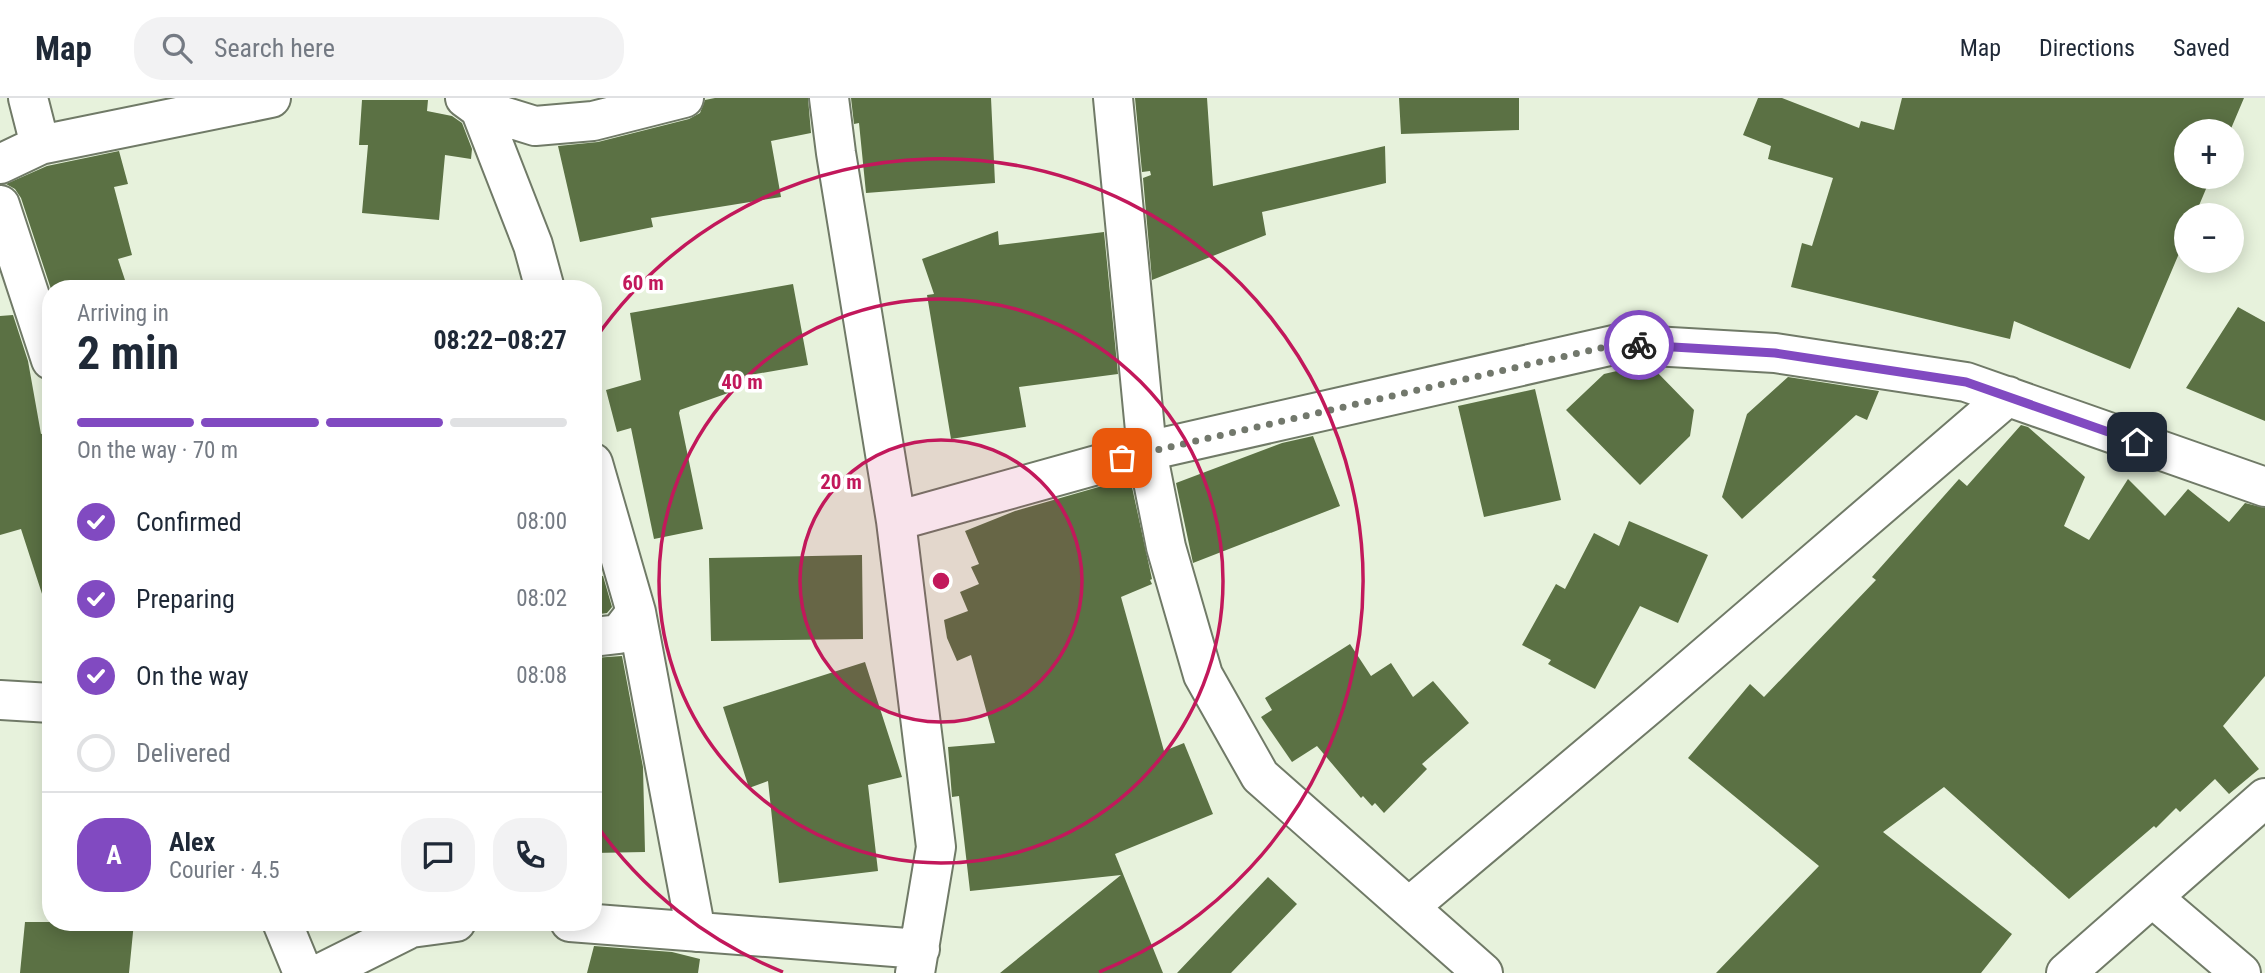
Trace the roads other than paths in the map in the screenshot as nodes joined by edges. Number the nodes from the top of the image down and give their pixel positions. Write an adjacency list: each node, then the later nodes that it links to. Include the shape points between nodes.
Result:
1 (27, 98): 7 (street)
2 (271, 98): 7 (street)
3 (684, 98): 6 (street, via 593,121 535,126)
4 (829, 98): 16 (street)
5 (1113, 98): 13 (street)
6 (475, 102): 10 (street)
7 (40, 145): 8 (street)
8 (0, 164)
9 (0, 205): 11 (street)
10 (543, 280)
11 (42, 333)
12 (2008, 396): 13 (street, via 1966,382 1775,353 1618,344); 14 (street); 23 (street)
13 (1147, 451): 16 (street); 23 (street, via 1166,547 1203,675 1253,765)
14 (2265, 487)
15 (602, 494): 17 (street)
16 (896, 521): 28 (street, via 936,847)
17 (636, 612): 18 (street, via 619,634); 27 (street)
18 (602, 637)
19 (0, 700): 20 (street)
20 (42, 702)
21 (2265, 799): 22 (street)
22 (2153, 898): 32 (street); 33 (street)
23 (1409, 907): 31 (street)
24 (602, 925): 27 (street)
25 (286, 931): 29 (street)
26 (405, 931): 30 (street)
27 (696, 932): 28 (street)
28 (918, 961)
29 (303, 973)
30 (321, 973)
31 (1483, 973)
32 (2066, 973)
33 (2241, 973)

